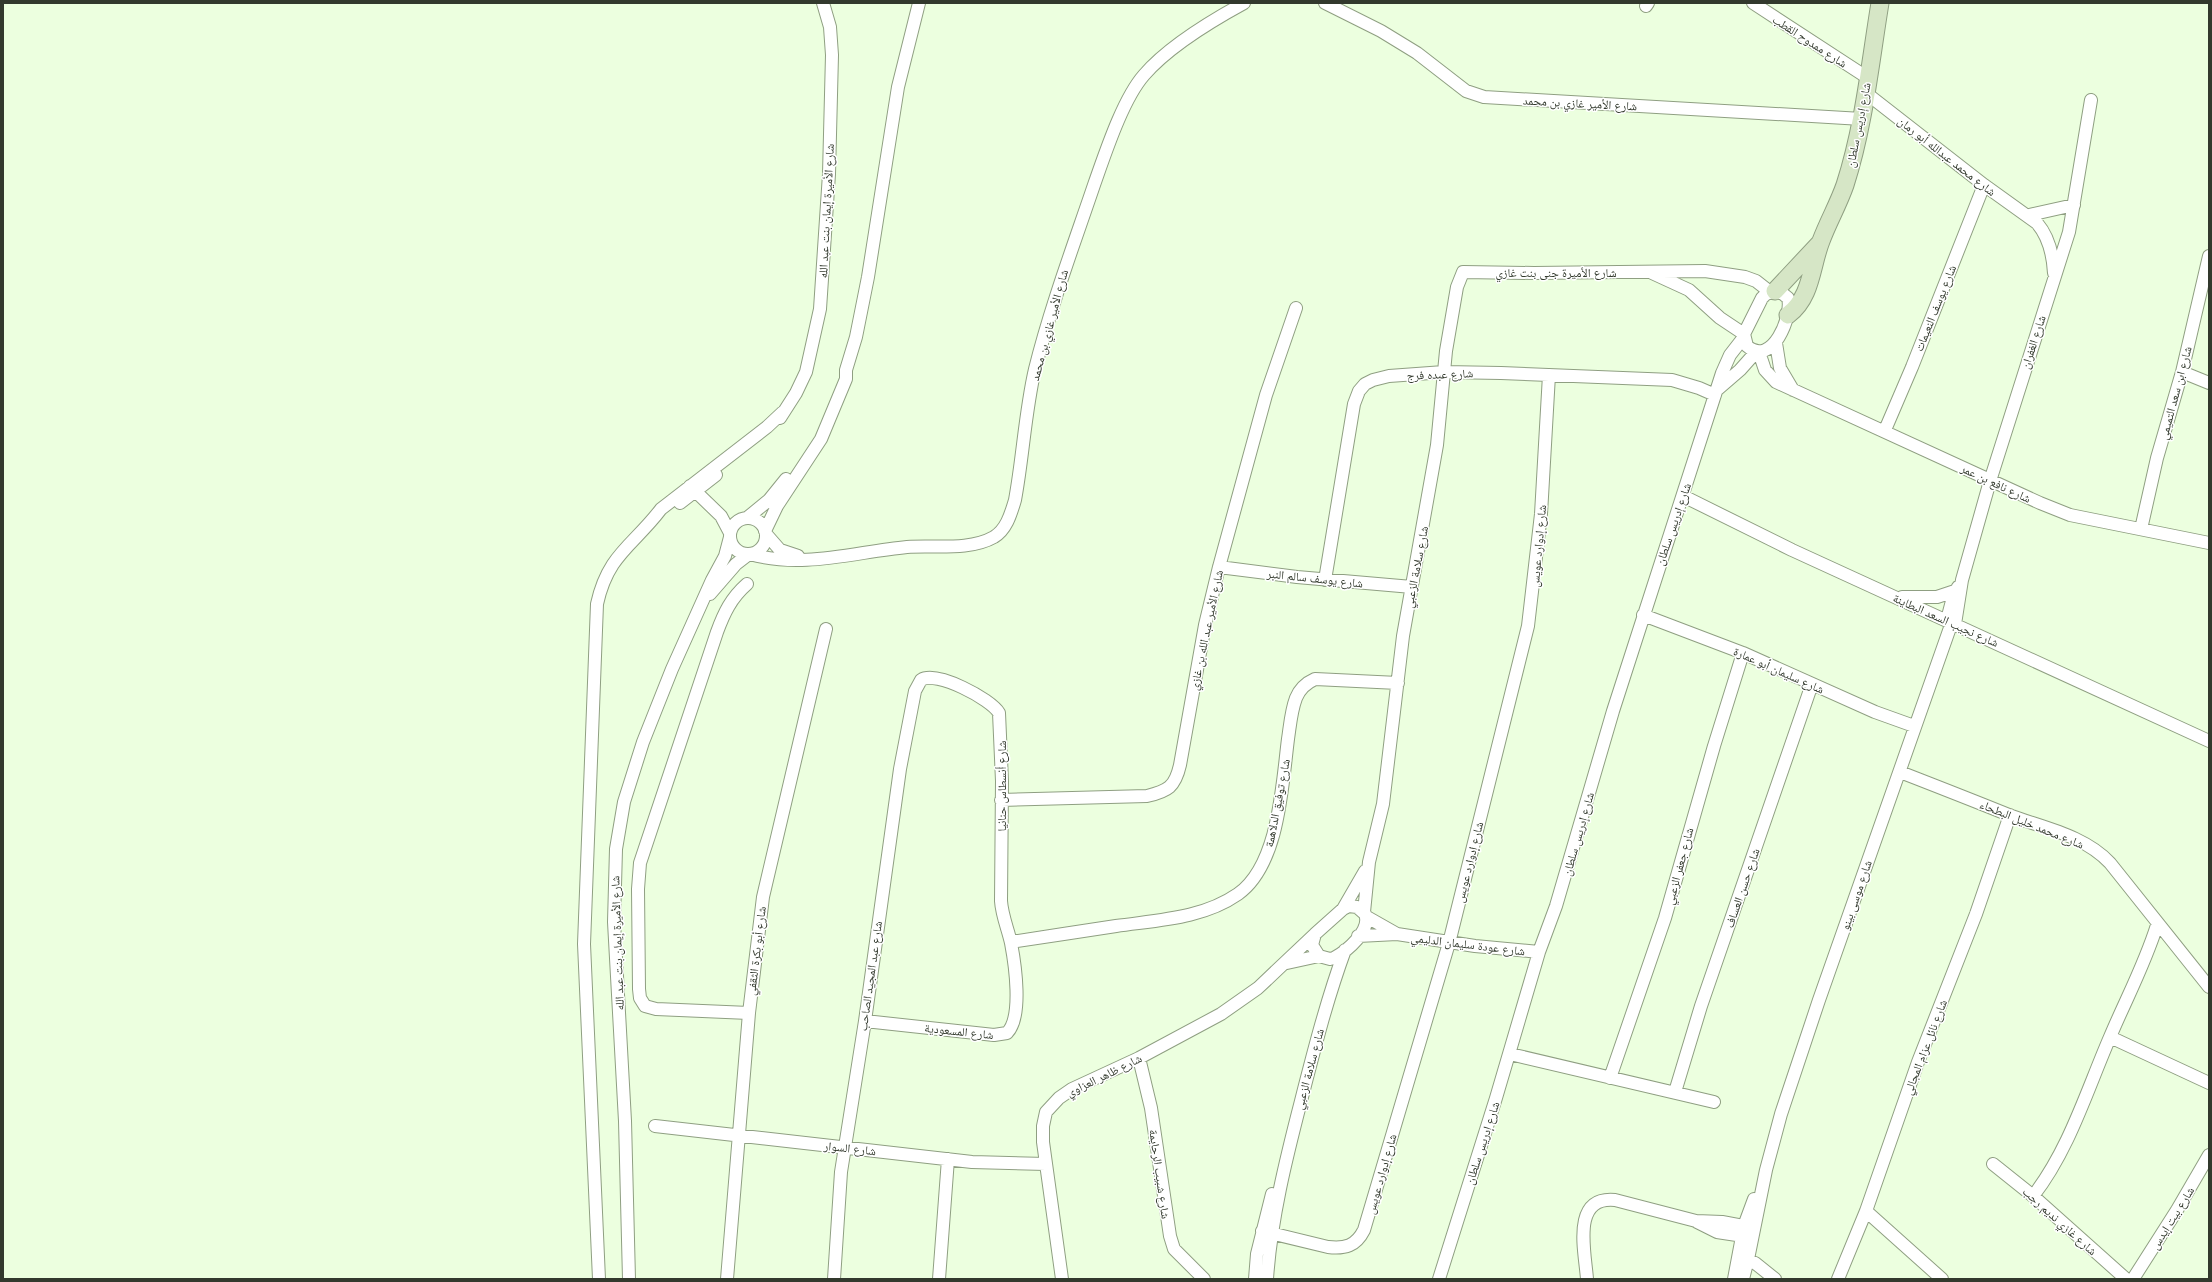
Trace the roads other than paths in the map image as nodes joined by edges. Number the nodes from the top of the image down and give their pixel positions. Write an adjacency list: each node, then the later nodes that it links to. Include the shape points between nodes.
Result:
1 (823, 3): 33 (street, شارع الأميرة إيمان بنت عبد الله, via 830,27 832,55 829,174 822,288 817,330 806,372 784,412)
2 (919, 3): 24 (street, via 898,87 868,277)
3 (1244, 3): 41 (street, شارع الأمير غازي بن محمد, via 1196,31 1143,75 1123,112 1104,157 1048,320 1035,370 1015,500 1010,517 1001,532 977,542 907,547)
4 (1325, 3): 9 (street, شارع الأمير غازي بن محمد, via 1381,31 1417,53 1466,91 1484,97)
5 (1753, 3): 7 (street, شارع ممدوح القطب)
6 (1880, 3): 7 (street, شارع إدريس سلطان)
7 (1867, 86): 9 (street, شارع إدريس سلطان); 10 (street, شارع محمد عبدالله أبو رمان)
8 (2091, 100): 11 (street, شارع الغفران)
9 (1862, 119): 13 (street, شارع إدريس سلطان, via 1844,186)
10 (1984, 185): 12 (street, شارع محمد عبدالله أبو رمان); 31 (street, شارع يوسف النعيمات)
11 (2074, 205): 12 (street); 17 (street, شارع الغفران, via 2069,232)
12 (2029, 215): 17 (street, شارع محمد عبدالله أبو رمان, via 2047,238)
13 (1820, 242): 18 (street, شارع إدريس سلطان); 20 (street, شارع إدريس سلطان, via 1812,276 1798,304)
14 (2209, 256): 26 (street, شارع ابن سعد التميمي)
15 (1463, 272): 16 (street, شارع الأميرة جنى بنت غازي); 25 (street, شارع سلامة الزعبي, via 1456,294)
16 (1649, 272): 18 (street, شارع الأميرة جنى بنت غازي, via 1726,273 1756,281); 21 (street, شارع الأميرة جنى بنت غازي, via 1689,290 1720,318)
17 (2054, 278): 32 (street, شارع الغفران)
18 (1773, 291): 20 (street, شارع الأميرة جنى بنت غازي, via 1788,298); 21 (street, شارع إدريس سلطان, via 1766,294 1759,303)
19 (1296, 308): 42 (street, شارع الأمير عبد الله بن غازي, via 1266,395)
20 (1788, 314): 22 (street)
21 (1744, 335): 23 (street, شارع الأميرة جنى بنت غازي, via 1747,346); 30 (street, شارع إدريس سلطان, via 1730,355)
22 (1776, 342): 23 (street, via 1769,350); 29 (street, via 1780,368)
23 (1758, 352): 29 (street, شارع نافع بن عمر, via 1769,375); 30 (street)
24 (846, 370): 35 (street, via 816,436 803,457 769,500); 37 (street, via 845,383 821,439 777,506)
25 (1444, 372): 27 (street, شارع عبده فرج); 43 (street, شارع عبده فرج, via 1389,376 1365,384 1359,391 1350,426); 46 (street, شارع سلامة الزعبي, via 1437,445)
26 (2182, 372): 28 (street); 36 (street, شارع ابن سعد التميمي)
27 (1550, 375): 30 (street, شارع عبده فرج, via 1672,380); 70 (street, شارع إدوارد عويس, via 1541,514 1528,626)
28 (2209, 383)
29 (1793, 391): 31 (street, شارع نافع بن عمر)
30 (1716, 392): 34 (street, شارع إدريس سلطان)
31 (1885, 430): 32 (street, شارع نافع بن عمر)
32 (1990, 481): 36 (street, شارع نافع بن عمر, via 2070,515); 44 (street, شارع الغفران)
33 (696, 486): 35 (street, via 725,511); 38 (street, via 721,516); 98 (street, شارع الأميرة إيمان بنت عبد الله, via 664,506 656,518 614,560 604,579 597,604 584,944)
34 (1683, 496): 48 (street, شارع نجيب السعد البطاينة); 50 (street, شارع إدريس سلطان)
35 (745, 518): 37 (street, via 758,521); 38 (street, via 735,524)
36 (2141, 529): 39 (street, شارع نافع بن عمر)
37 (765, 532): 40 (street, via 765,540 760,549); 41 (street, via 774,545 786,553)
38 (730, 535): 40 (street, via 731,543 738,551); 49 (street, شارع الأميرة إيمان بنت عبد الله, via 728,550)
39 (2209, 543)
40 (749, 554): 41 (street, via 784,560); 49 (street, شارع الأميرة إيمان بنت عبد الله, via 736,564)
41 (827, 559)
42 (1219, 567): 43 (street, شارع يوسف سالم النبر); 60 (street, شارع الأمير عبد الله بن غازي, via 1205,625 1180,765 1174,784 1160,793 1146,796)
43 (1325, 580): 46 (street, شارع يوسف سالم النبر)
44 (1962, 580): 47 (street, شارع الغفران); 51 (street, شارع الغفران)
45 (747, 584): 77 (street, شارع الأميرة إيمان بنت عبد الله, via 728,604 717,632 640,863 638,889 639,989 640,998 645,1006 656,1009)
46 (1412, 587): 55 (street, شارع سلامة الزعبي)
47 (1956, 591): 48 (street, via 1937,597); 51 (street, شارع الغفران)
48 (1893, 596): 51 (street, شارع نجيب السعد البطاينة)
49 (704, 599): 99 (street, شارع الأميرة إيمان بنت عبد الله, via 643,742 624,802 616,849 613,904 625,1121)
50 (1643, 615): 53 (street, شارع سليمان أبو عمارة); 72 (street, شارع إدريس سلطان, via 1556,906)
51 (1951, 622): 57 (street, شارع موسى بينو); 58 (street, شارع نجيب السعد البطاينة)
52 (826, 629): 77 (street, شارع أبو بكرة الثقفي, via 767,877)
53 (1743, 653): 56 (street, شارع سليمان أبو عمارة); 82 (street, شارع جعفر الزعبي, via 1665,918)
54 (924, 677): 60 (street, شارع أنسطاس حنانيا, via 930,676 952,683 996,707 1000,721); 78 (street, شارع عبد المجيد الصاحب, via 914,691 900,769)
55 (1398, 683): 62 (street, شارع سلامة الزعبي, via 1383,804); 69 (street, شارع توفيق الدلاهمة, via 1315,680 1307,682 1301,688 1291,721 1273,836 1260,868 1252,881 1239,893 1214,907 1181,917)
56 (1812, 684): 57 (street, شارع سليمان أبو عمارة); 84 (street, شارع حسن العساف, via 1701,1006)
57 (1914, 726): 59 (street, شارع موسى بينو)
58 (2209, 741)
59 (1900, 772): 61 (street, شارع محمد خليل البطحاء); 96 (street, شارع موسى بينو, via 1818,1000 1781,1114 1766,1170 1759,1183)
60 (1001, 800): 69 (street, شارع أنسطاس حنانيا, via 1002,911)
61 (2010, 815): 65 (street, شارع محمد خليل البطحاء, via 2057,831 2093,848 2110,863); 94 (street, شارع نائل عزام المجالي, via 1976,914 1918,1062)
62 (1369, 862): 63 (street, شارع سلامة الزعبي); 64 (street, شارع سلامة الزعبي)
63 (1343, 909): 64 (street, شارع عودة سليمان الدليمي, via 1356,906); 66 (street, شارع سلامة الزعبي)
64 (1365, 914): 67 (street, شارع عودة سليمان الدليمي); 68 (street, شارع سلامة الزعبي, via 1365,927)
65 (2157, 925): 76 (street, شارع محمد خليل البطحاء); 79 (street, via 2146,960)
66 (1315, 934): 73 (street, شارع سلامة الزعبي, via 1312,946); 74 (street, شارع ظاهر العزاوي)
67 (1397, 934): 68 (street, شارع عودة سليمان الدليمي); 70 (street, شارع عودة سليمان الدليمي)
68 (1358, 936): 71 (street, شارع سلامة الزعبي)
69 (1010, 942): 78 (street, شارع المسعودية, via 1016,1009 1013,1025 1008,1033 994,1035)
70 (1449, 943): 72 (street, شارع عودة سليمان الدليمي); 95 (street, شارع إدوارد عويس, via 1360,1237 1350,1246 1340,1248)
71 (1345, 950): 73 (street, شارع ظاهر العزاوي, via 1334,958); 75 (street, شارع سلامة الزعبي)
72 (1539, 952): 80 (street, شارع إدريس سلطان)
73 (1321, 957): 74 (street, شارع ظاهر العزاوي); 75 (street, شارع سلامة الزعبي, via 1328,968)
74 (1286, 964): 81 (street, شارع ظاهر العزاوي, via 1221,1014)
75 (1332, 985): 95 (street, شارع سلامة الزعبي)
76 (2209, 987)
77 (749, 1013): 87 (street, شارع أبو بكرة الثقفي)
78 (865, 1021): 88 (street, شارع عبد المجيد الصاحب)
79 (2110, 1037): 83 (street); 93 (street, via 2057,1158)
80 (1510, 1054): 82 (street); 107 (street, شارع إدريس سلطان)
81 (1139, 1058): 91 (street, شارع ظاهر العزاوي, via 1072,1089 1052,1104 1046,1112 1043,1126); 104 (street, شارع شبيب الرحايمة, via 1151,1108 1170,1236 1174,1249)
82 (1610, 1078): 84 (street)
83 (2209, 1083)
84 (1675, 1092): 85 (street)
85 (1714, 1102)
86 (655, 1126): 87 (street, شارع السوار)
87 (740, 1135): 88 (street, شارع السوار); 100 (street, شارع أبو بكرة الثقفي)
88 (844, 1147): 90 (street, شارع السوار); 101 (street, شارع عبد المجيد الصاحب)
89 (2209, 1155): 115 (street, شارع بيت إيدس)
90 (948, 1159): 91 (street, شارع السوار); 102 (street)
91 (1046, 1164): 103 (street, شارع ظاهر العزاوي)
92 (1993, 1164): 93 (street, شارع غازي نديم رجب)
93 (2033, 1196): 114 (street, شارع غازي نديم رجب)
94 (1866, 1211): 112 (street, شارع نائل عزام المجالي); 113 (street)
95 (1267, 1232): 105 (street, شارع سلامة الزعبي); 106 (street, شارع سلامة الزعبي)
96 (1748, 1232): 97 (street, شارع موسى بينو); 108 (street, via 1615,1200 1597,1201 1588,1209 1585,1217)
97 (1742, 1265): 109 (street, شارع موسى بينو); 110 (street); 111 (street, via 1770,1273)
98 (599, 1279)
99 (629, 1279)
100 (727, 1279)
101 (834, 1279)
102 (939, 1279)
103 (1062, 1279)
104 (1204, 1279)
105 (1255, 1279)
106 (1267, 1279)
107 (1439, 1279)
108 (1587, 1279)
109 (1734, 1279)
110 (1769, 1279)
111 (1775, 1279)
112 (1838, 1279)
113 (1942, 1279)
114 (2126, 1279)
115 (2133, 1279)

